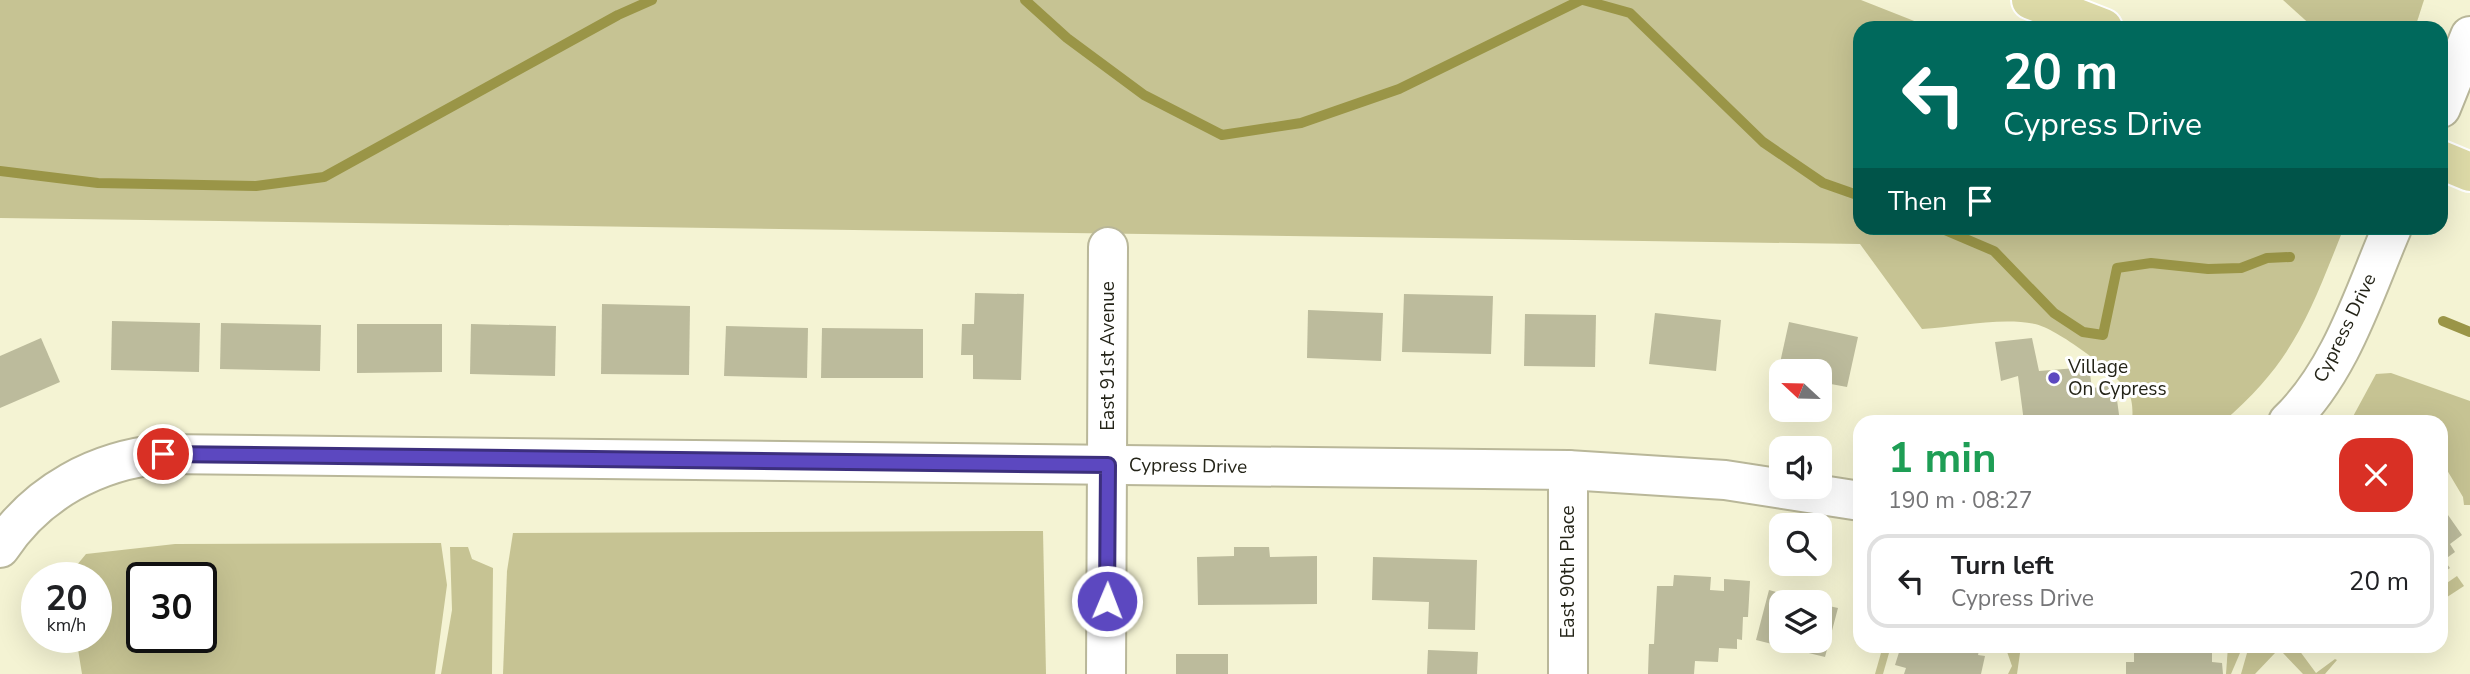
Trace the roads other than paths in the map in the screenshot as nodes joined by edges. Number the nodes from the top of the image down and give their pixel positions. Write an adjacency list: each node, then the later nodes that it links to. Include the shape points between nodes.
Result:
1 (2031, 0): 2 (main road)
2 (2085, 21)
3 (2470, 36): 4 (street)
4 (2448, 91)
5 (2448, 163): 6 (main road)
6 (2470, 172)
7 (2389, 235): 9 (street, Cypress Drive, via 2335,356 2307,404)
8 (1108, 247): 10 (street, East 91st Avenue)
9 (2295, 415)
10 (1108, 465): 11 (street, Cypress Drive); 13 (street, Cypress Drive, via 163,454 109,464 78,478 33,509); 14 (street, East 91st Avenue)
11 (1569, 470): 12 (street, Cypress Drive, via 1725,480); 15 (street, East 90th Place)
12 (1853, 500)
13 (0, 548)
14 (1106, 674)
15 (1568, 674)

